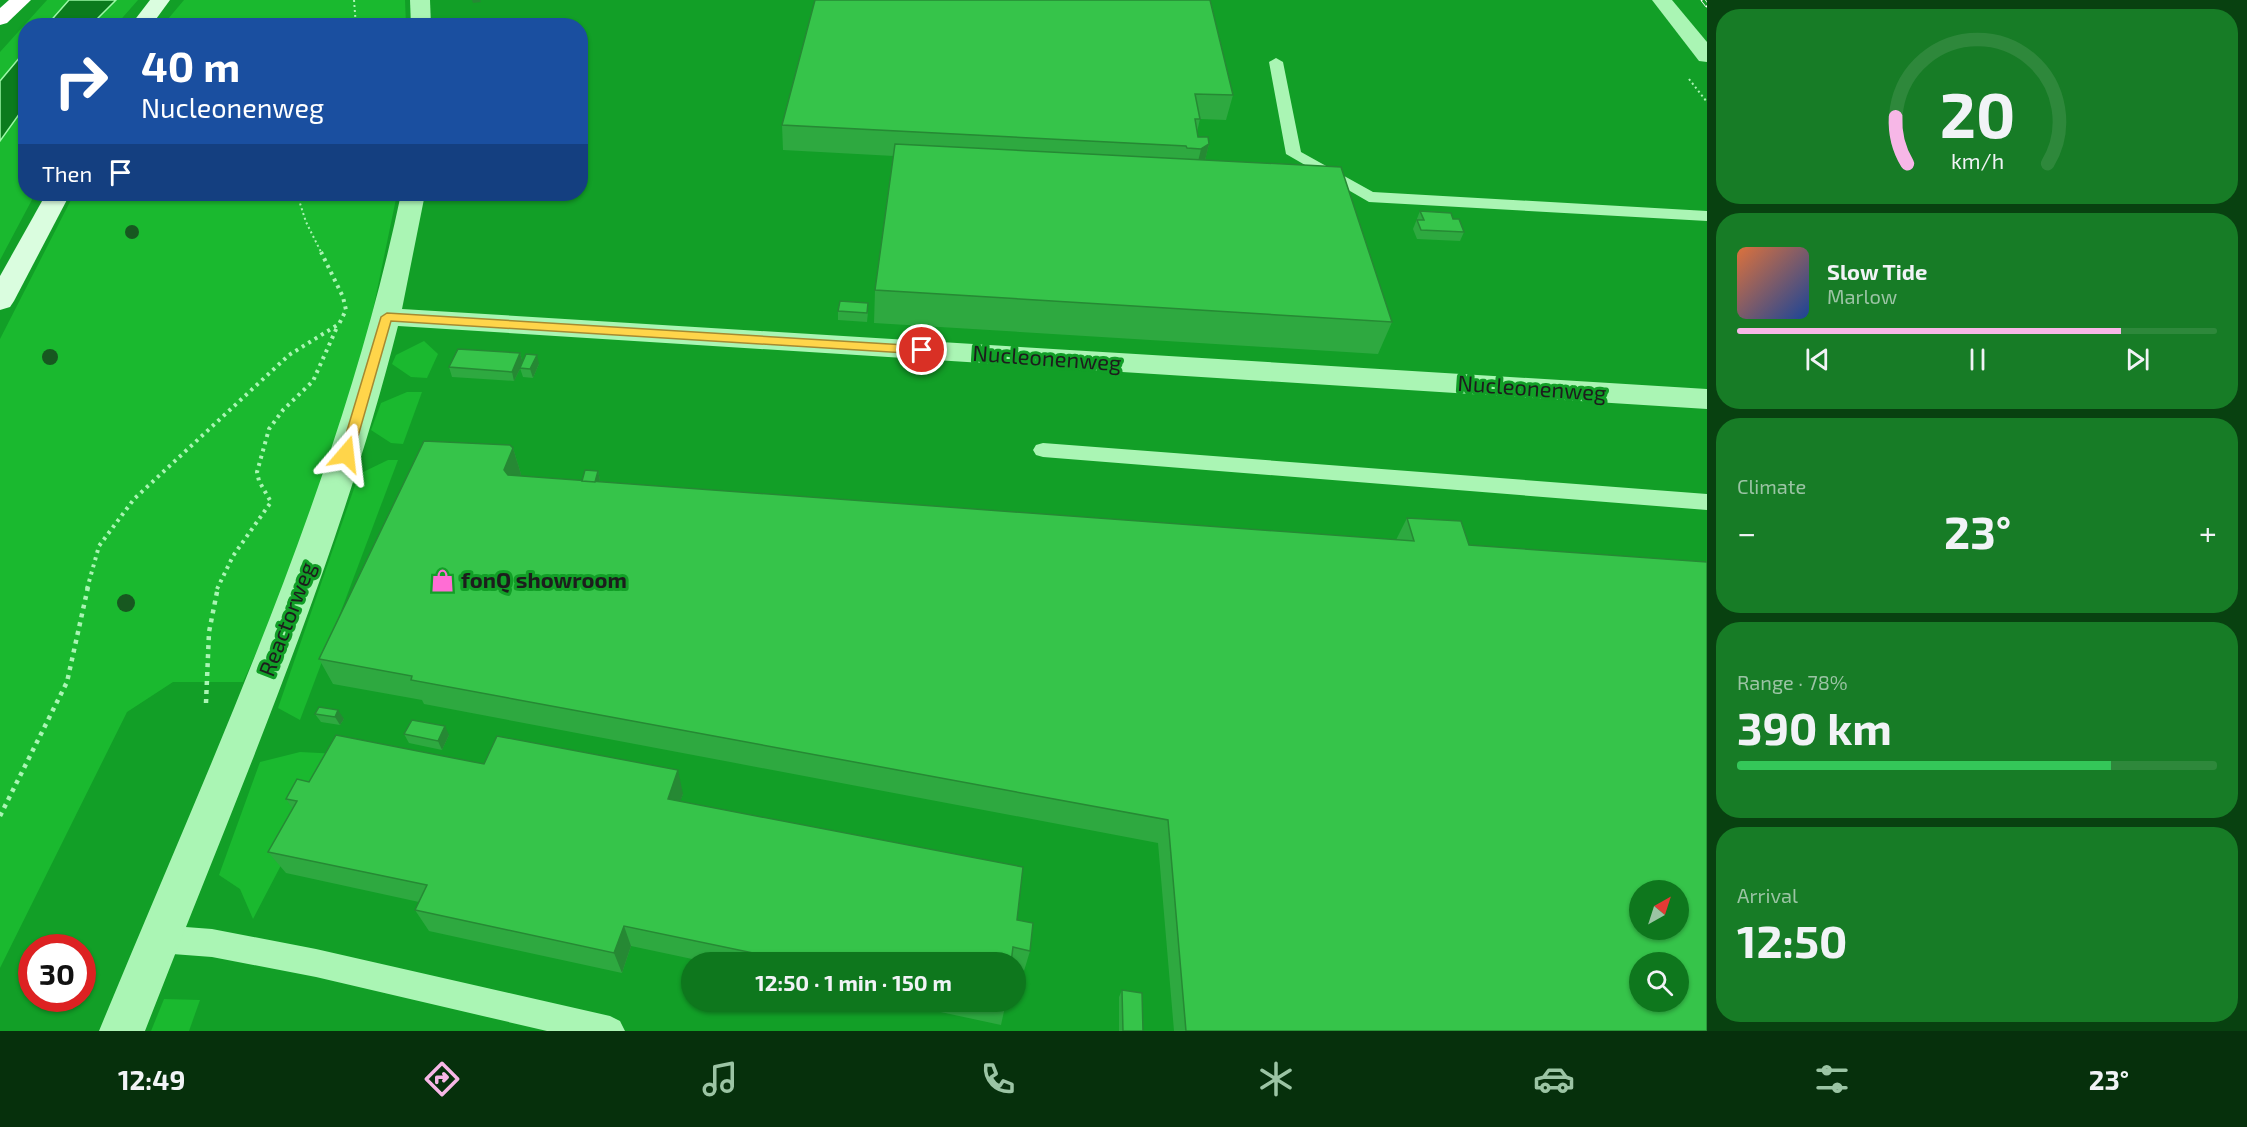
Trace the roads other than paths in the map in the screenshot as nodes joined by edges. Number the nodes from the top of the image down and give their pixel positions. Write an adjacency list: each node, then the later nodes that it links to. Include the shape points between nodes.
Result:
1 (21, 0): 9 (highway)
2 (160, 0): 6 (main road)
3 (176, 0): 7 (main road)
4 (420, 0): 8 (street)
5 (1662, 0): 10 (street)
6 (146, 18)
7 (163, 18)
8 (421, 18)
9 (0, 19)
10 (1707, 56)
11 (1276, 62): 14 (lane, via 1294,154 1369,197)
12 (54, 201): 15 (main road)
13 (412, 201): 16 (street, Reactorweg)
14 (1707, 216)
15 (0, 301)
16 (387, 317): 17 (street, Nucleonenweg); 20 (street, Reactorweg, via 324,519)
17 (1707, 399)
18 (1043, 450): 19 (lane)
19 (1707, 502)
20 (159, 939): 21 (street, Reactorweg); 22 (lane, via 213,943 316,963)
21 (122, 1031)
22 (610, 1031)

